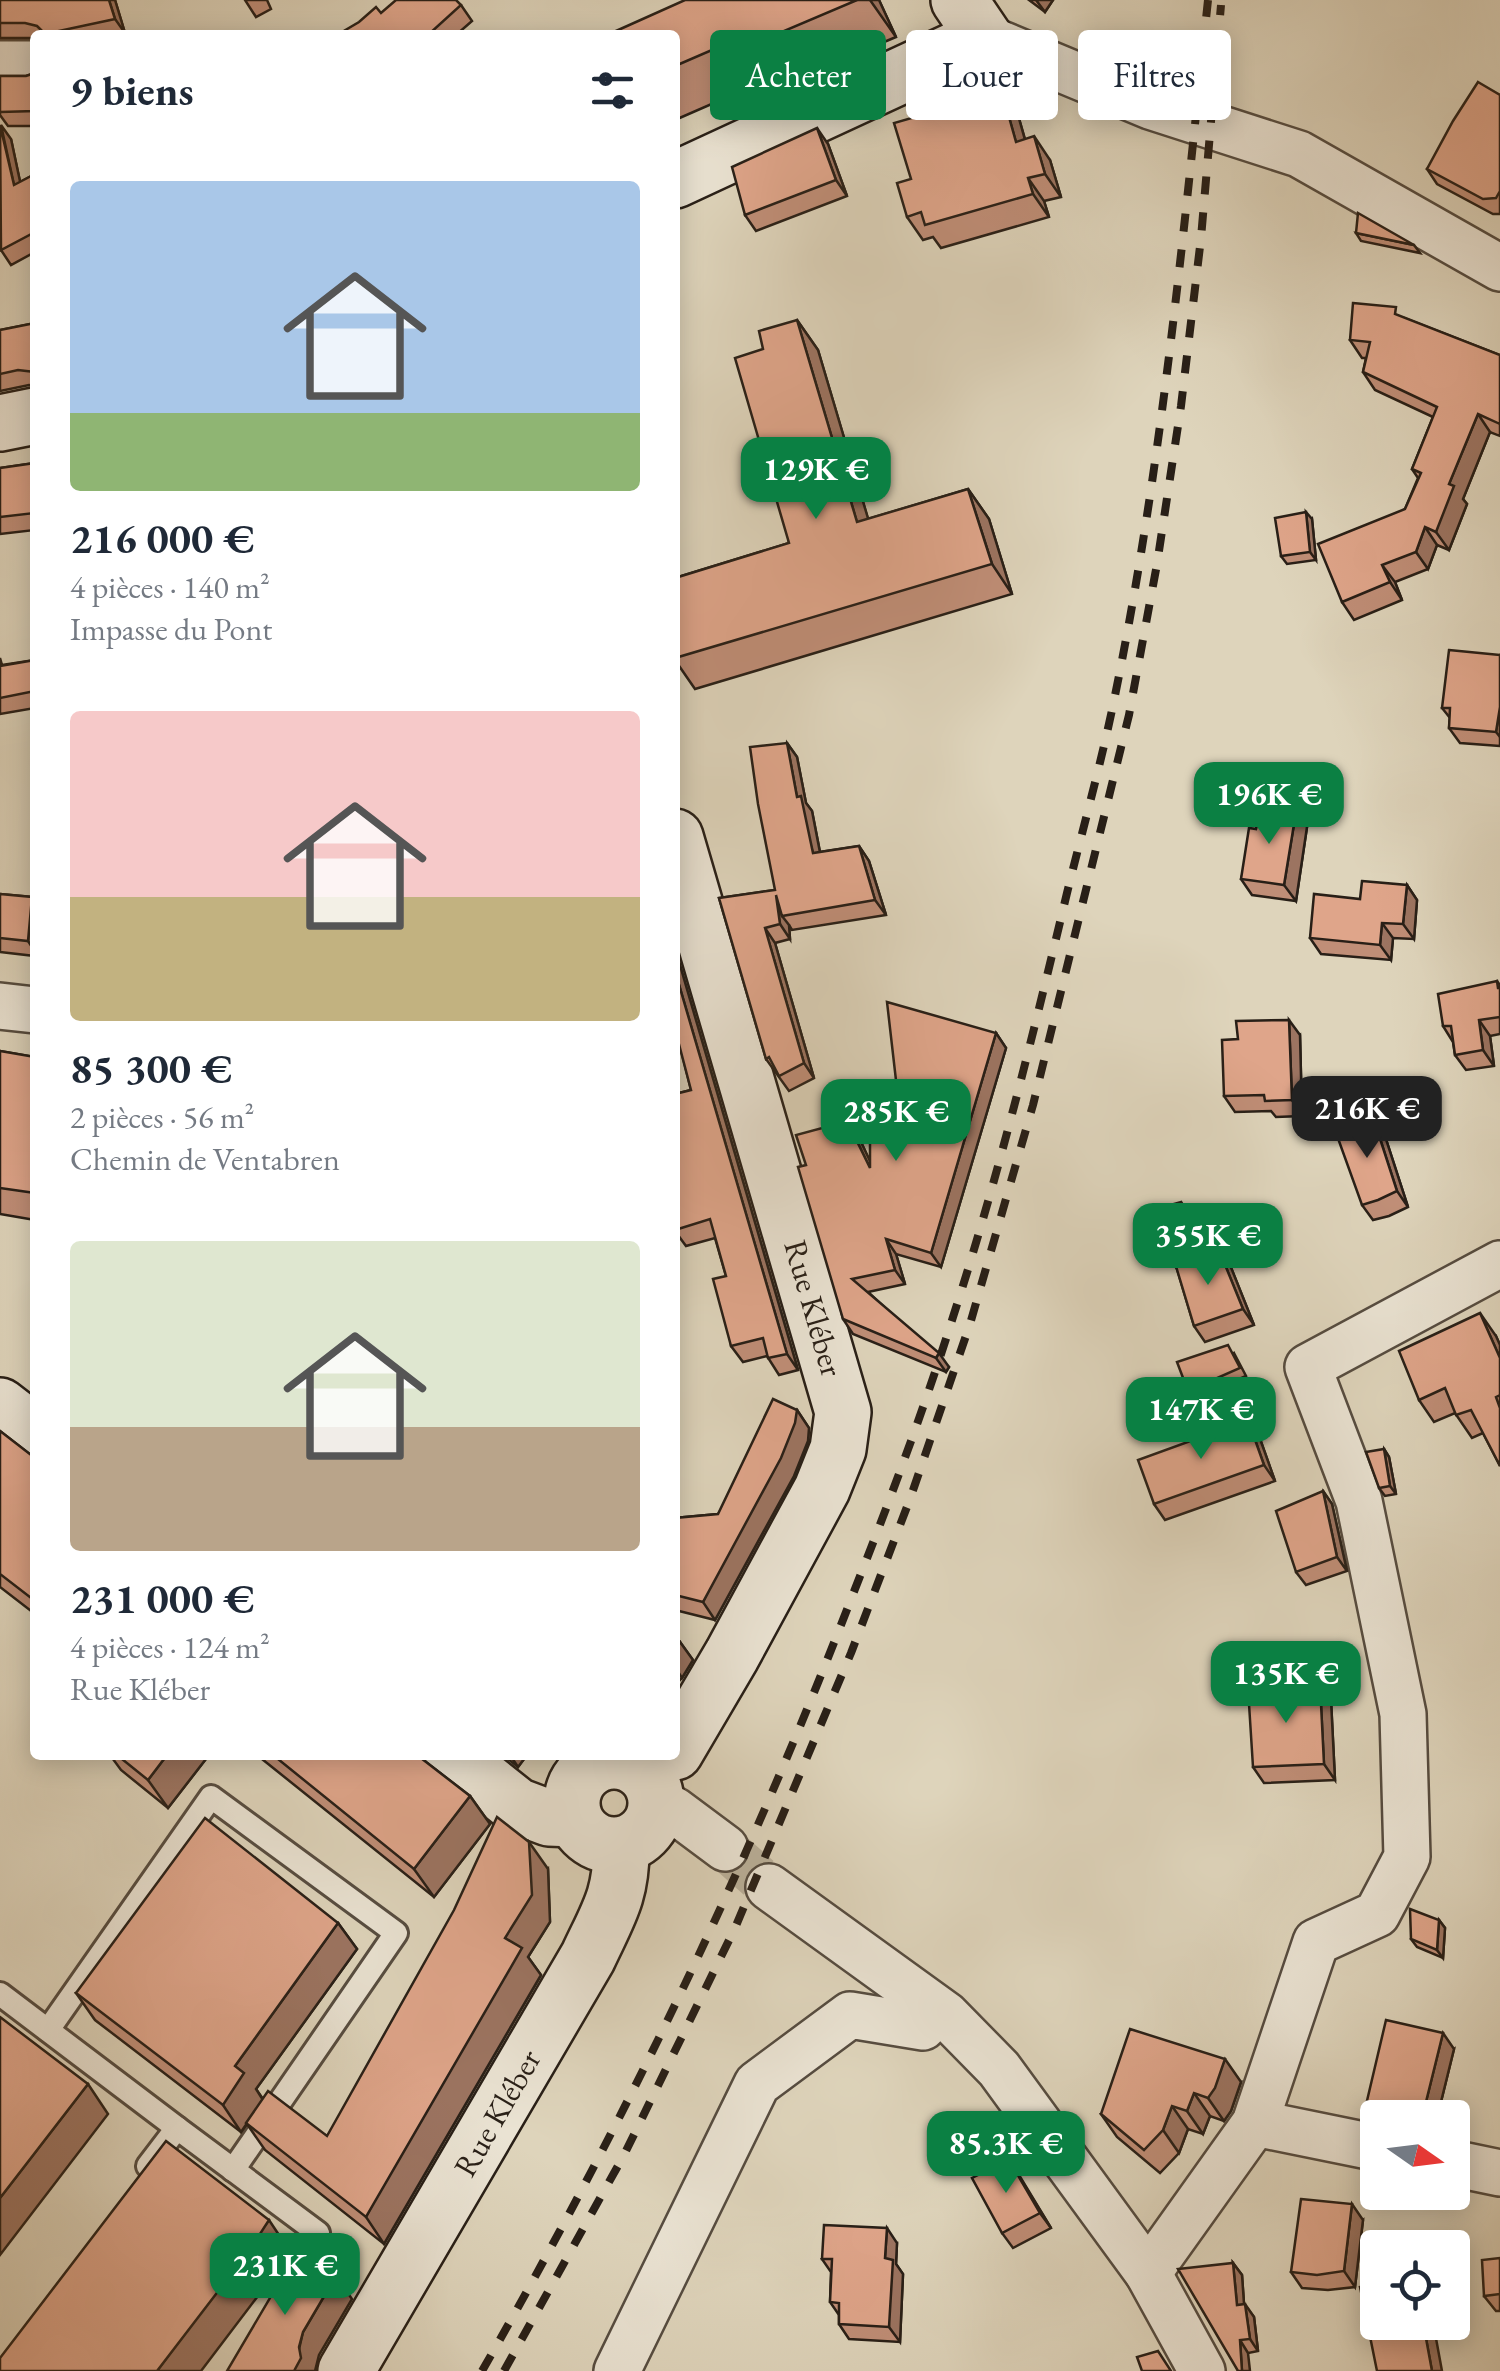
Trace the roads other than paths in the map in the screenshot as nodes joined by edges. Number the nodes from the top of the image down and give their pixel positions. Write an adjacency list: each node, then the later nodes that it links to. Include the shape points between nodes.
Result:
1 (971, 18): 4 (street); 5 (street, via 1150,106 1298,154)
2 (0, 64): 3 (street)
3 (30, 64)
4 (680, 177)
5 (1500, 268)
6 (30, 417): 7 (street)
7 (0, 423)
8 (680, 854): 14 (street, Rue Kléber, via 843,1412 822,1489)
9 (0, 1006): 10 (street)
10 (30, 1009)
11 (1500, 1264): 24 (street, via 1308,1367 1360,1501 1403,1714 1406,1857 1377,1914 1316,1942)
12 (0, 1406): 13 (street)
13 (30, 1429)
14 (680, 1746)
15 (459, 1760): 17 (street, via 517,1806 549,1818)
16 (664, 1774): 17 (street, via 644,1774 612,1760); 18 (street, Rue Kléber, via 646,1831); 19 (street, via 674,1810)
17 (583, 1781): 18 (street, via 581,1831)
18 (620, 1845): 33 (street, Rue Kléber, via 615,1900 588,1957)
19 (725, 1848)
20 (769, 1887): 31 (street, via 946,2015 999,2069)
21 (0, 1994): 23 (lane)
22 (924, 2027): 34 (street, via 850,2016 757,2084)
23 (48, 2030): 25 (lane); 28 (lane, via 211,1797 396,1933)
24 (1255, 2123): 26 (street); 31 (street)
25 (177, 2128): 28 (lane); 30 (lane)
26 (1360, 2144)
27 (1470, 2167): 29 (street)
28 (233, 2170): 32 (lane, via 318,2233)
29 (1500, 2173)
30 (130, 2190)
31 (1148, 2273): 35 (street)
32 (279, 2294)
33 (346, 2371)
34 (617, 2371)
35 (1202, 2371)

